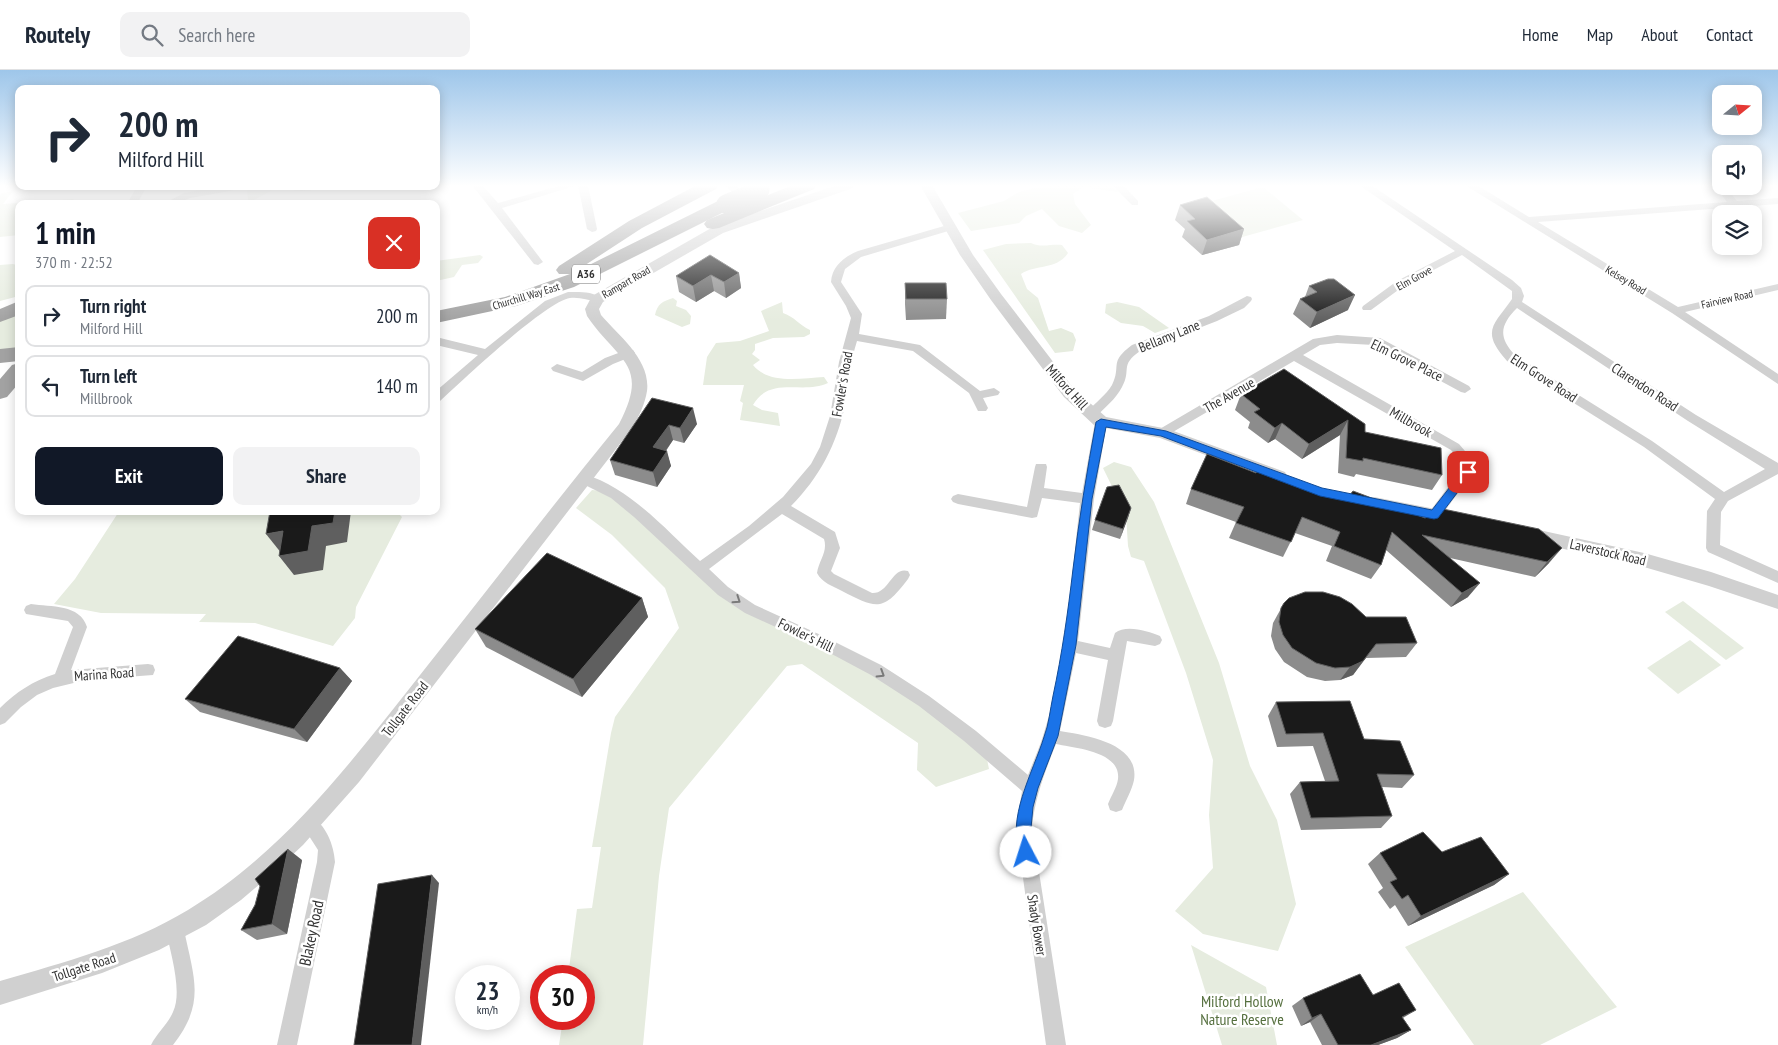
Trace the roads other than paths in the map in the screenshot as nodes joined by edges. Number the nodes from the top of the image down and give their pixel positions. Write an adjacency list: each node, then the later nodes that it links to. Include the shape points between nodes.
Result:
1 (514, 230): 11 (street)
2 (644, 230): 17 (highway, Churchill Way East / A36, via 565,270 496,294)
3 (658, 230): 12 (highway, Churchill Way East / A36)
4 (702, 230): 12 (highway, via 671,246)
5 (717, 230): 14 (street, Rampart Road)
6 (939, 230): 21 (street, Fowler's Road, via 862,253 840,268 836,282 856,314)
7 (953, 230): 39 (street, Milford Hill, via 1027,339 1069,392)
8 (1432, 230): 10 (street)
9 (1546, 230): 19 (street, Kelsey Road)
10 (1462, 251): 16 (street, via 1517,290); 18 (street, Elm Grove, via 1401,283)
11 (538, 262)
12 (585, 275): 20 (highway, Churchill Way East / A36, via 525,297)
13 (1778, 287): 19 (street, Fairview Road)
14 (597, 299): 25 (street, via 576,294 560,297); 26 (street, Tollgate Road, via 592,309 594,316)
15 (1247, 299): 39 (street, Bellamy Lane, via 1217,317 1136,348 1124,356 1120,362 1118,384)
16 (1516, 303): 42 (street, Clarendon Road, via 1692,418); 46 (street, Elm Grove Road, via 1502,317 1497,332 1497,341 1511,358 1648,444)
17 (440, 306)
18 (1367, 308)
19 (1676, 310): 32 (street, Kelsey Road)
20 (440, 316)
21 (851, 336): 24 (street); 50 (street, Fowler's Road, via 834,426 826,448 810,476)
22 (922, 337): 24 (street, via 922,344)
23 (440, 342): 25 (street)
24 (916, 348): 37 (street, via 974,391)
25 (487, 353): 36 (street)
26 (629, 353): 30 (street, via 583,377); 43 (street, Tollgate Road, via 640,374 634,412)
27 (15, 354): 28 (highway)
28 (0, 356)
29 (1295, 356): 33 (street, Elm Grove Place, via 1317,342 1337,339 1376,341); 40 (street, The Avenue); 51 (street, Millbrook, via 1455,447 1465,458 1468,472)
30 (557, 368)
31 (15, 375): 34 (highway)
32 (1778, 380)
33 (1465, 389)
34 (0, 392)
35 (994, 392): 37 (street)
36 (440, 394)
37 (976, 396): 38 (street)
38 (982, 408)
39 (1097, 418): 40 (street); 48 (street, Shady Bower)
40 (1162, 433): 44 (street)
41 (1041, 467): 45 (street)
42 (1777, 468): 46 (street)
43 (584, 479): 54 (street, Fowler's Hill, via 624,501); 69 (street, Tollgate Road, via 364,762)
44 (1293, 482)
45 (1038, 492): 47 (street, via 1032,513); 48 (street)
46 (1723, 498): 56 (street, via 1714,511 1713,548)
47 (958, 499)
48 (1087, 499): 60 (street, Shady Bower)
49 (1358, 500): 51 (street)
50 (782, 507): 54 (street, Fowler's Road); 55 (street, via 830,536 833,554 824,566 829,578 877,600 884,598)
51 (1434, 515): 52 (street)
52 (1469, 522)
53 (1518, 532): 57 (street, Laverstock Road, via 1644,560)
54 (699, 569): 67 (street, Fowler's Hill, one-way to 67, via 750,609 876,670 924,701)
55 (904, 575)
56 (1778, 576)
57 (1778, 602)
58 (31, 610): 63 (street, Marina Road, via 72,616 78,621 78,636)
59 (1155, 640): 61 (street, via 1124,634 1120,637)
60 (1070, 645): 61 (street); 66 (street, Shady Bower)
61 (1116, 656): 65 (street)
62 (148, 670): 63 (street, Marina Road, via 88,673)
63 (61, 678): 64 (street, Marina Road, via 25,694)
64 (0, 718)
65 (1105, 721)
66 (1051, 736): 67 (street, Shady Bower); 68 (street, via 1116,754 1127,777)
67 (1031, 788): 74 (street, Shady Bower, via 1024,828 1026,852)
68 (1116, 804)
69 (310, 825): 70 (street, Tollgate Road, via 237,889); 73 (street, Blakey Road, via 326,848 326,862)
70 (175, 930): 71 (street, Tollgate Road, via 140,948); 72 (street, via 186,996 177,1025)
71 (0, 993)
72 (161, 1045)
73 (287, 1045)
74 (1056, 1045)

